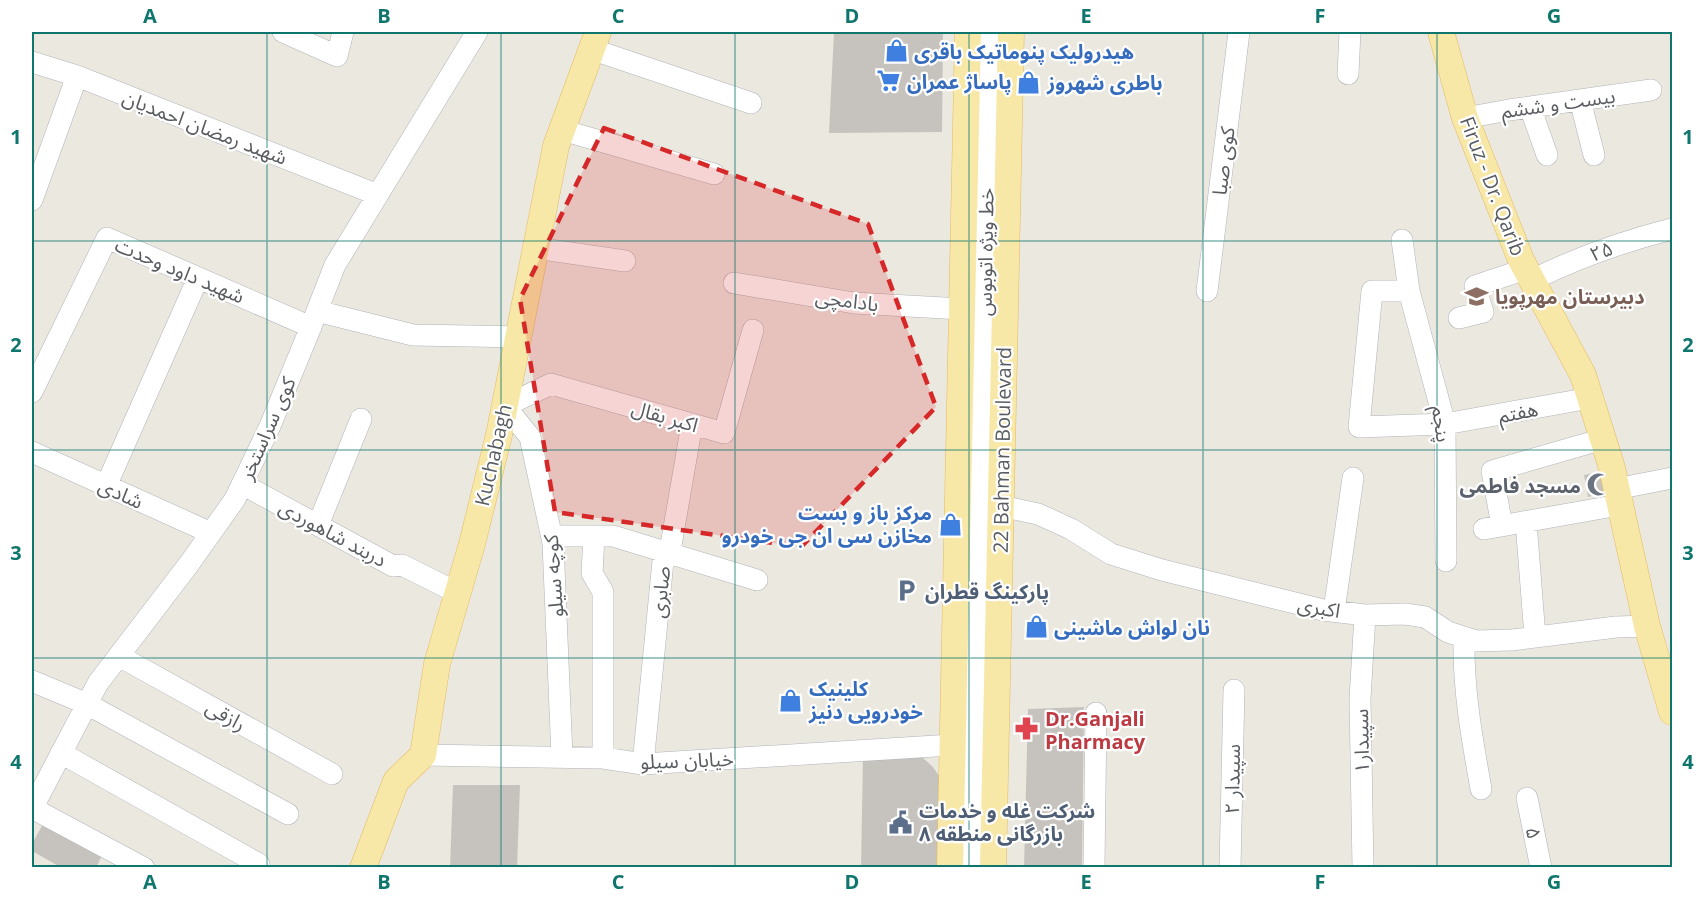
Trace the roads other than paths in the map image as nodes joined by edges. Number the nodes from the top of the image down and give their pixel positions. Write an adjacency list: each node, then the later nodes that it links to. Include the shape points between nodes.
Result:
1 (286, 32): 2 (street, via 338,56)
2 (343, 32)
3 (477, 32): 23 (street, کوی سراستخر)
4 (968, 32): 34 (main road, 22 Bahman Boulevard)
5 (989, 32): 73 (street, خط ویژه اتوبوس)
6 (1011, 32): 52 (main road, 22 Bahman Boulevard)
7 (1239, 32): 32 (street, کوی صبا)
8 (1350, 32): 12 (street)
9 (1441, 32): 18 (main road, Firuz - Dr. Qarib)
10 (595, 40): 16 (street); 19 (main road, Kuchabagh)
11 (32, 62): 13 (street, شهید رمضان احمدیان)
12 (1348, 74)
13 (77, 76): 23 (street, شهید رمضان احمدیان); 24 (street)
14 (1651, 90): 15 (street, بیست و ششم)
15 (1580, 100): 17 (street, بیست و ششم); 21 (street)
16 (751, 104)
17 (1530, 107): 18 (street, بیست و ششم); 20 (street)
18 (1465, 118): 29 (main road, Firuz - Dr. Qarib)
19 (562, 130): 22 (street); 27 (main road, Kuchabagh)
20 (1547, 155)
21 (1594, 156)
22 (714, 174)
23 (378, 195): 36 (street, کوی سراستخر, via 335,265)
24 (32, 200)
25 (1672, 229): 29 (street, ۲۵)
26 (1402, 240): 33 (street, پنجم)
27 (536, 248): 28 (street); 38 (main road, Kuchabagh)
28 (625, 261)
29 (1529, 275): 35 (street, ۲۵, via 1475,286 1483,312); 40 (main road, Firuz - Dr. Qarib, via 1583,375)
30 (198, 278): 36 (street, شهید داود وحدت); 39 (street, شهید داود وحدت, via 107,238); 50 (street)
31 (734, 283): 34 (street, بادامچی, via 854,303)
32 (1207, 291)
33 (1409, 291): 44 (street, پنجم); 44 (street, هفتم, via 1372,291 1359,427)
34 (962, 309): 73 (main road, 22 Bahman Boulevard)
35 (1459, 318)
36 (314, 319): 38 (street, شهید داود وحدت, via 413,335); 49 (street, کوی سراستخر)
37 (753, 330): 43 (street, اکبر بقال, via 724,433)
38 (519, 337): 41 (main road, Kuchabagh)
39 (32, 392)
40 (1590, 398): 44 (street, هفتم); 45 (main road, Firuz - Dr. Qarib)
41 (505, 406): 43 (street, اکبر بقال, via 551,384); 56 (street, کوچه سیلو, via 530,437); 61 (main road, Kuchabagh)
42 (360, 419): 54 (street)
43 (692, 424): 58 (street, صابری, via 671,545)
44 (1445, 424): 59 (street, پنجم)
45 (1603, 439): 51 (main road, Firuz - Dr. Qarib); 53 (street, via 1492,471 1493,528)
46 (32, 452): 50 (street, شادی)
47 (1353, 478): 62 (street)
48 (1672, 478): 51 (street)
49 (242, 484): 54 (street, دربند شاهوردی); 55 (street, کوی سراستخر)
50 (106, 486): 55 (street, شادی)
51 (1618, 497): 53 (street); 64 (main road, Firuz - Dr. Qarib)
52 (1001, 506): 62 (street, اکبری, via 1038,514 1111,554); 73 (main road, 22 Bahman Boulevard)
53 (1526, 522): 65 (street)
54 (318, 525): 61 (street, دربند شاهوردی, via 393,566 402,565)
55 (211, 533): 67 (street, کوی سراستخر)
56 (552, 536): 57 (street); 76 (street, کوچه سیلو)
57 (594, 536): 58 (street, via 612,536); 77 (street, via 592,573 603,592)
58 (664, 551): 60 (street); 78 (street, صابری)
59 (1446, 561)
60 (757, 580)
61 (458, 593): 75 (main road, Kuchabagh, via 437,664)
62 (1334, 611): 63 (street, اکبری)
63 (1365, 615): 66 (street, اکبری, via 1425,617); 93 (street, سپیدار۱, via 1360,699)
64 (1647, 626): 65 (street, اکبری); 70 (main road, Firuz - Dr. Qarib)
65 (1535, 637): 66 (street, اکبری, via 1485,641)
66 (1464, 638): 81 (street, via 1470,732)
67 (119, 656): 71 (street, کوی سراستخر); 79 (street, رازقی)
68 (32, 681): 71 (street)
69 (1234, 690): 92 (street, سپیدار ۲)
70 (1670, 696)
71 (87, 704): 74 (street, کوی سراستخر); 84 (street)
72 (1096, 713): 91 (street)
73 (974, 738): 78 (street, خیابان سیلو); 88 (main road, 22 Bahman Boulevard); 89 (street, خط ویژه اتوبوس); 90 (main road, 22 Bahman Boulevard)
74 (61, 753): 80 (street, کوی سراستخر); 85 (street)
75 (423, 755): 76 (street, خیابان سیلو); 87 (main road, via 396,781)
76 (562, 757): 77 (street, خیابان سیلو)
77 (603, 758): 78 (street, خیابان سیلو)
78 (643, 764)
79 (332, 774)
80 (37, 786): 83 (street, کوی سراستخر)
81 (1481, 789)
82 (1527, 798): 94 (street, ۵)
83 (32, 808): 86 (street)
84 (288, 814)
85 (259, 864)
86 (144, 867)
87 (363, 867)
88 (950, 867)
89 (972, 867)
90 (993, 867)
91 (1094, 867)
92 (1230, 867)
93 (1363, 867)
94 (1541, 867)

